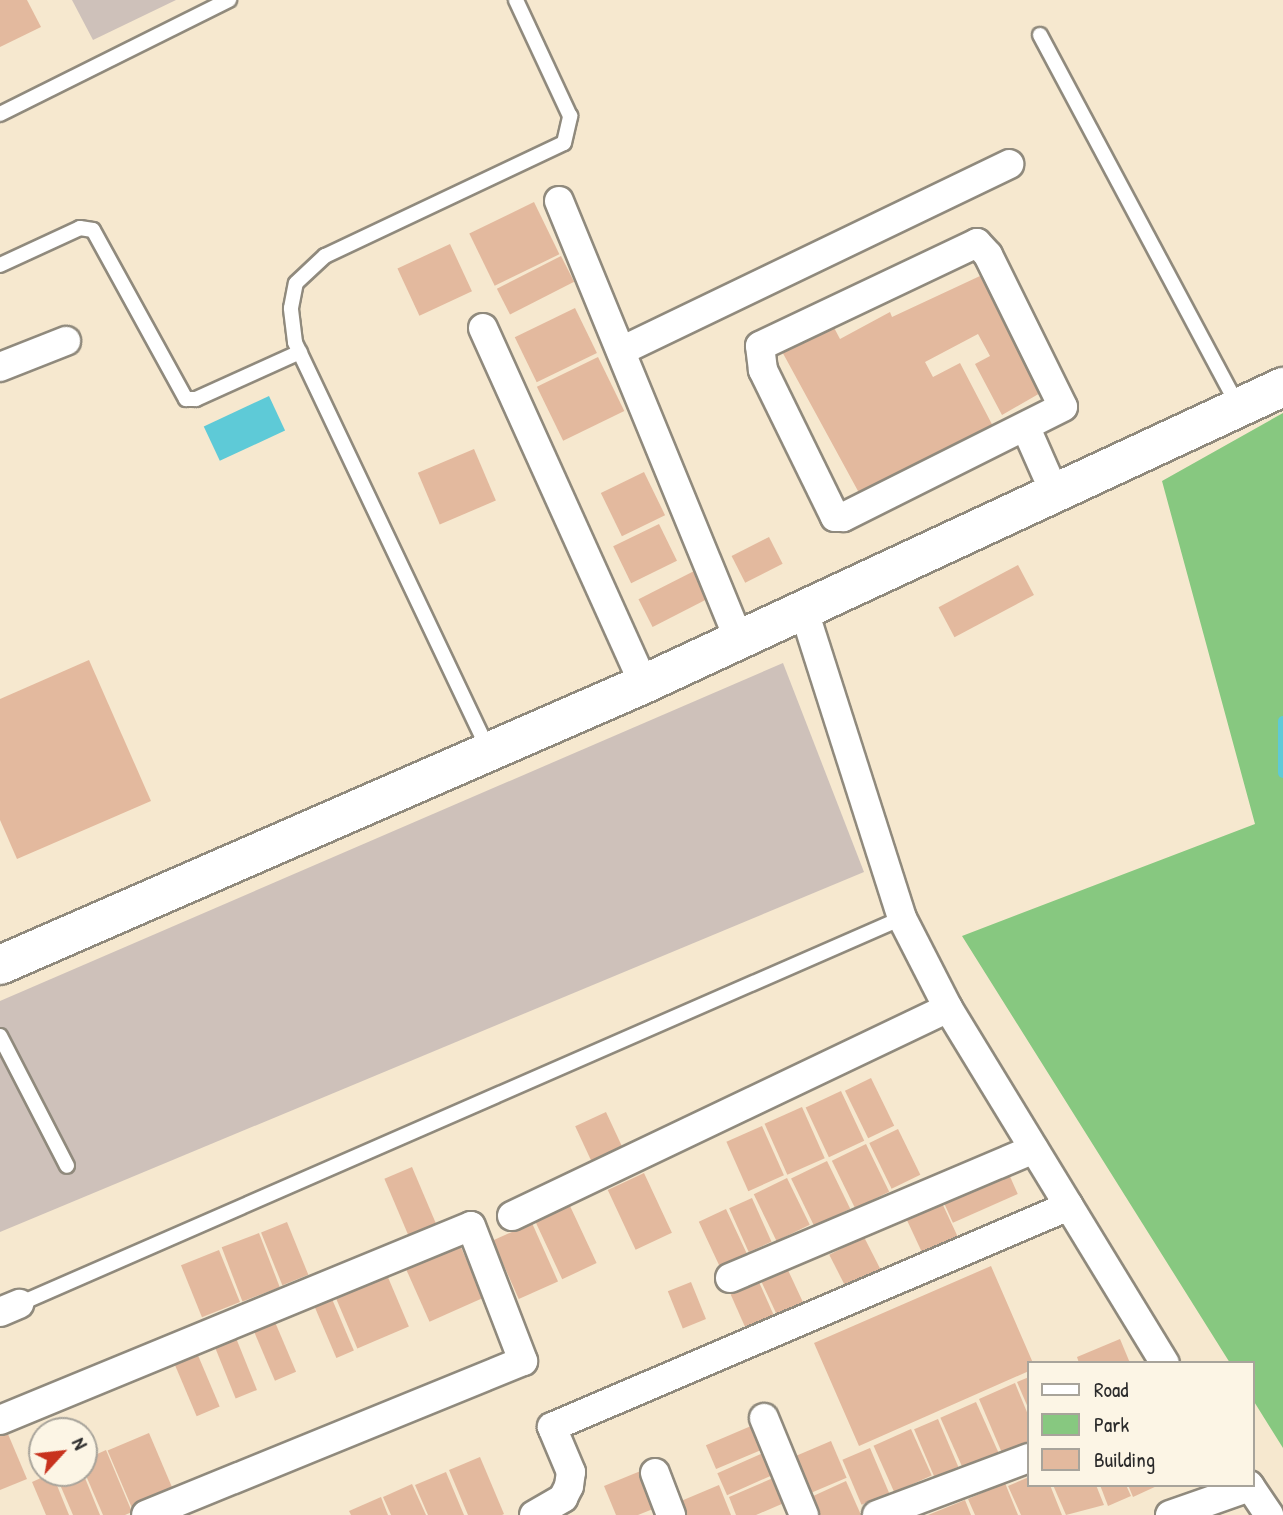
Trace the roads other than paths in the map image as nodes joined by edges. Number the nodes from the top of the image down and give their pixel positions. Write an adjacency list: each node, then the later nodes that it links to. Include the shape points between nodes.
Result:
1 (229, 0): 4 (lane)
2 (516, 0): 11 (lane, via 570,116 564,143 306,269 296,283 291,308)
3 (1040, 35): 14 (lane)
4 (0, 114)
5 (1009, 164): 10 (street)
6 (559, 201): 10 (street)
7 (0, 265): 11 (lane, via 80,228 93,230 186,399 196,399)
8 (483, 328): 19 (street)
9 (66, 341): 12 (street)
10 (621, 351): 18 (street)
11 (300, 352): 20 (lane)
12 (0, 367)
13 (1283, 387): 14 (main road)
14 (1241, 411): 16 (main road)
15 (1026, 428): 15 (street, via 1064,405 988,255 977,243 760,346 762,370 838,518); 16 (street)
16 (1056, 496): 17 (main road)
17 (804, 610): 18 (main road); 21 (street)
18 (739, 640): 19 (main road)
19 (644, 684): 20 (main road)
20 (489, 751): 22 (main road)
21 (902, 918): 23 (street); 30 (lane)
22 (0, 965)
23 (948, 1008): 25 (street); 28 (street)
24 (0, 1036): 26 (lane)
25 (1034, 1149): 27 (street); 29 (street)
26 (67, 1166)
27 (1069, 1206): 31 (street); 39 (street, via 552,1427 571,1472 569,1486 563,1498)
28 (512, 1216)
29 (730, 1278)
30 (10, 1308)
31 (1164, 1361)
32 (764, 1418): 41 (street)
33 (0, 1420): 38 (street, via 471,1226 523,1361)
34 (1028, 1458): 42 (street)
35 (655, 1473): 40 (street)
36 (1247, 1487): 43 (street)
37 (1251, 1487): 44 (street)
38 (146, 1515)
39 (534, 1515)
40 (671, 1515)
41 (804, 1515)
42 (877, 1515)
43 (1170, 1515)
44 (1269, 1515)

